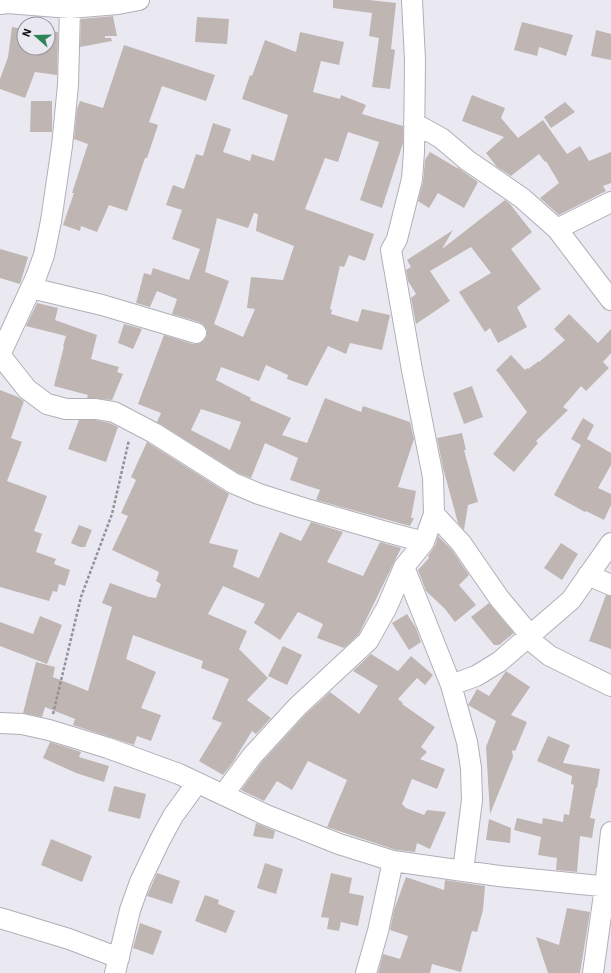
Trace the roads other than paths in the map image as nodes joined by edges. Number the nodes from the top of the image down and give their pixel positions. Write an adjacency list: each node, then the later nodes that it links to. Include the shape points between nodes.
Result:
1 (140, 0): 4 (street)
2 (412, 0): 5 (street, via 415,60)
3 (0, 4): 4 (street)
4 (70, 8): 8 (street, via 68,85 62,146 44,254)
5 (414, 123): 7 (street, via 441,138 467,160 522,198); 12 (street, via 412,179 392,250 433,477)
6 (611, 202): 7 (street)
7 (557, 229): 9 (street)
8 (31, 288): 10 (street, via 102,305); 11 (street)
9 (611, 300)
10 (196, 333)
11 (0, 355): 13 (street, via 27,389 47,404 66,409 114,412 154,433 234,483 259,494)
12 (434, 514): 13 (street); 18 (street, via 462,543 499,598)
13 (424, 542): 15 (street)
14 (611, 543): 16 (street)
15 (404, 567): 19 (street); 23 (street, via 387,607 368,641 298,706 252,756)
16 (588, 575): 17 (street); 18 (street, via 571,600)
17 (611, 585)
18 (530, 635): 19 (street, via 499,662 476,676); 20 (street, via 535,644 550,656)
19 (451, 684): 26 (street, via 467,742 471,768 472,800)
20 (611, 686)
21 (0, 723): 22 (street, via 22,724 49,730 108,748)
22 (197, 783): 23 (street); 29 (street, via 173,816 140,882 130,910)
23 (223, 795): 25 (street, via 273,818)
24 (611, 832): 27 (street)
25 (393, 861): 26 (street); 30 (street)
26 (463, 871): 27 (street)
27 (608, 887): 31 (street)
28 (0, 918): 29 (street, via 69,939)
29 (117, 965)
30 (366, 973)
31 (593, 973)

